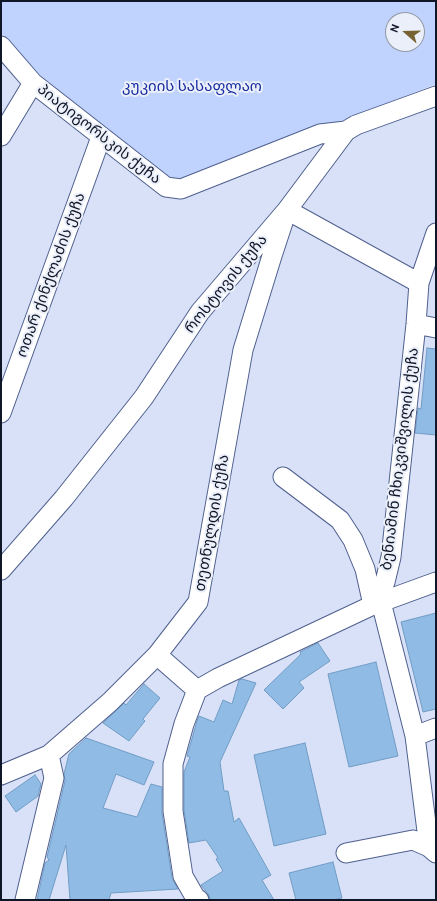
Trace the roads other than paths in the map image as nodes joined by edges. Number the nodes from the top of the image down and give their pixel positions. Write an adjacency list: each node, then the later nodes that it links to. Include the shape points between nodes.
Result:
1 (1, 46): 2 (street, პიატიგორსკის ქუჩა)
2 (33, 83): 5 (street); 6 (street, პიატიგორსკის ქუჩა)
3 (436, 96): 4 (street, როსტოვის ქუჩა)
4 (346, 131): 6 (street, პიატიგორსკის ქუჩა, via 320,134 181,189 166,187); 7 (street, როსტოვის ქუჩა)
5 (1, 136)
6 (100, 137): 12 (street, ოთარ ქინქლაძის ქუჩა)
7 (287, 210): 9 (street); 14 (street, როსტოვის ქუჩა, via 200,312 144,397 64,498); 17 (street, თეთნულდის ქუჩა, via 243,350 198,602)
8 (436, 233): 9 (street, ბენიამინ ჩხიკვიშვილის ქუჩა)
9 (419, 282): 10 (street, ბენიამინ ჩხიკვიშვილის ქუჩა)
10 (416, 324): 11 (street); 16 (street, ბენიამინ ჩხიკვიშვილის ქუჩა, via 391,558)
11 (436, 328)
12 (1, 413)
13 (282, 477): 16 (street, via 340,520 354,540)
14 (1, 570)
15 (436, 582): 16 (street)
16 (377, 603): 18 (street); 20 (street)
17 (157, 655): 18 (street); 21 (street, თეთნულდის ქუჩა, via 110,702)
18 (197, 690): 26 (street, via 173,764 173,811 183,876 195,898)
19 (436, 728): 20 (street)
20 (415, 736): 23 (street)
21 (49, 755): 22 (street, თეთნულდის ქუჩა); 25 (street, via 54,778)
22 (1, 775)
23 (432, 850): 24 (street, via 413,840)
24 (346, 853)
25 (25, 900)
26 (199, 900)

